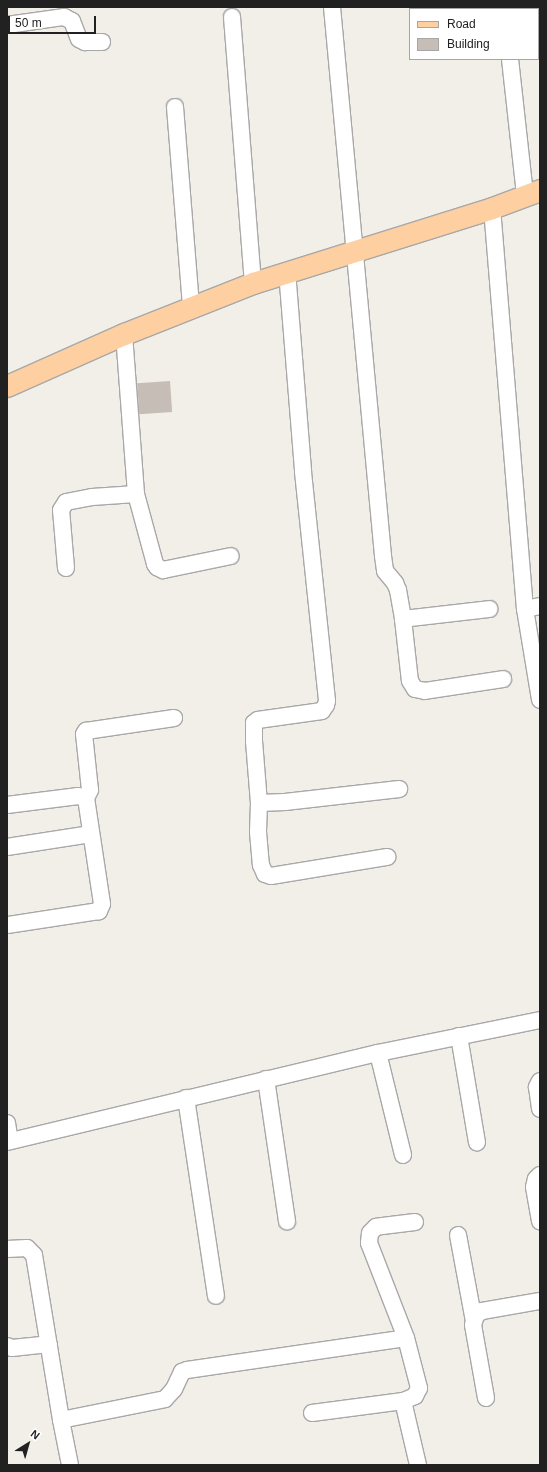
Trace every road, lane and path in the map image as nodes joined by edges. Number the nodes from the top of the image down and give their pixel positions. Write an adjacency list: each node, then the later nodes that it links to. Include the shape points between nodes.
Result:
1 (332, 7): 9 (street)
2 (232, 18): 11 (street)
3 (7, 25): 4 (street, via 64,17 72,21 79,39 86,42)
4 (102, 42)
5 (510, 60): 7 (street)
6 (175, 107): 12 (street)
7 (533, 192): 8 (main road)
8 (492, 208): 9 (main road); 18 (street)
9 (356, 251): 10 (main road); 20 (street, via 384,566 387,575 397,586)
10 (287, 271): 11 (main road); 27 (street, via 303,472 327,700 322,711 258,720 254,723)
11 (253, 283): 12 (main road)
12 (191, 308): 13 (main road)
13 (124, 334): 14 (main road); 15 (street)
14 (7, 386)
15 (136, 494): 16 (street, via 157,567 164,570); 17 (street, via 92,497 66,502 61,510)
16 (231, 556)
17 (66, 568)
18 (532, 608): 21 (street)
19 (489, 609): 20 (street)
20 (403, 619): 22 (street, via 410,681 415,690 425,691)
21 (538, 673): 23 (street)
22 (503, 680)
23 (540, 700)
24 (174, 718): 26 (street, via 87,730 84,734 90,790)
25 (399, 789): 27 (street)
26 (86, 798): 28 (street, via 78,796); 29 (street)
27 (259, 803): 31 (street, via 260,853 263,871 268,876)
28 (7, 805)
29 (91, 834): 30 (street); 32 (street, via 102,904 100,909)
30 (7, 847)
31 (388, 857)
32 (7, 925)
33 (540, 1020): 34 (street)
34 (459, 1036): 35 (street); 42 (street)
35 (378, 1053): 36 (street); 43 (street)
36 (266, 1079): 38 (street); 45 (street)
37 (540, 1081): 39 (street, via 537,1087)
38 (186, 1098): 41 (street); 50 (street)
39 (540, 1109)
40 (7, 1123): 41 (street)
41 (8, 1141)
42 (477, 1142)
43 (403, 1155)
44 (540, 1175): 46 (street, via 534,1184)
45 (287, 1221)
46 (540, 1221)
47 (415, 1222): 53 (street, via 376,1227 369,1238 370,1248)
48 (458, 1235): 52 (street)
49 (7, 1249): 54 (street, via 27,1248 34,1255)
50 (216, 1296)
51 (540, 1301): 52 (street, via 482,1311 476,1315)
52 (474, 1321): 56 (street)
53 (406, 1338): 57 (street, via 419,1388 415,1396); 59 (street, via 187,1370 182,1372 166,1399)
54 (49, 1344): 55 (street, via 12,1348); 59 (street)
55 (7, 1346)
56 (486, 1398)
57 (403, 1401): 58 (street); 61 (street)
58 (312, 1413)
59 (61, 1420): 60 (street)
60 (70, 1465)
61 (418, 1465)

